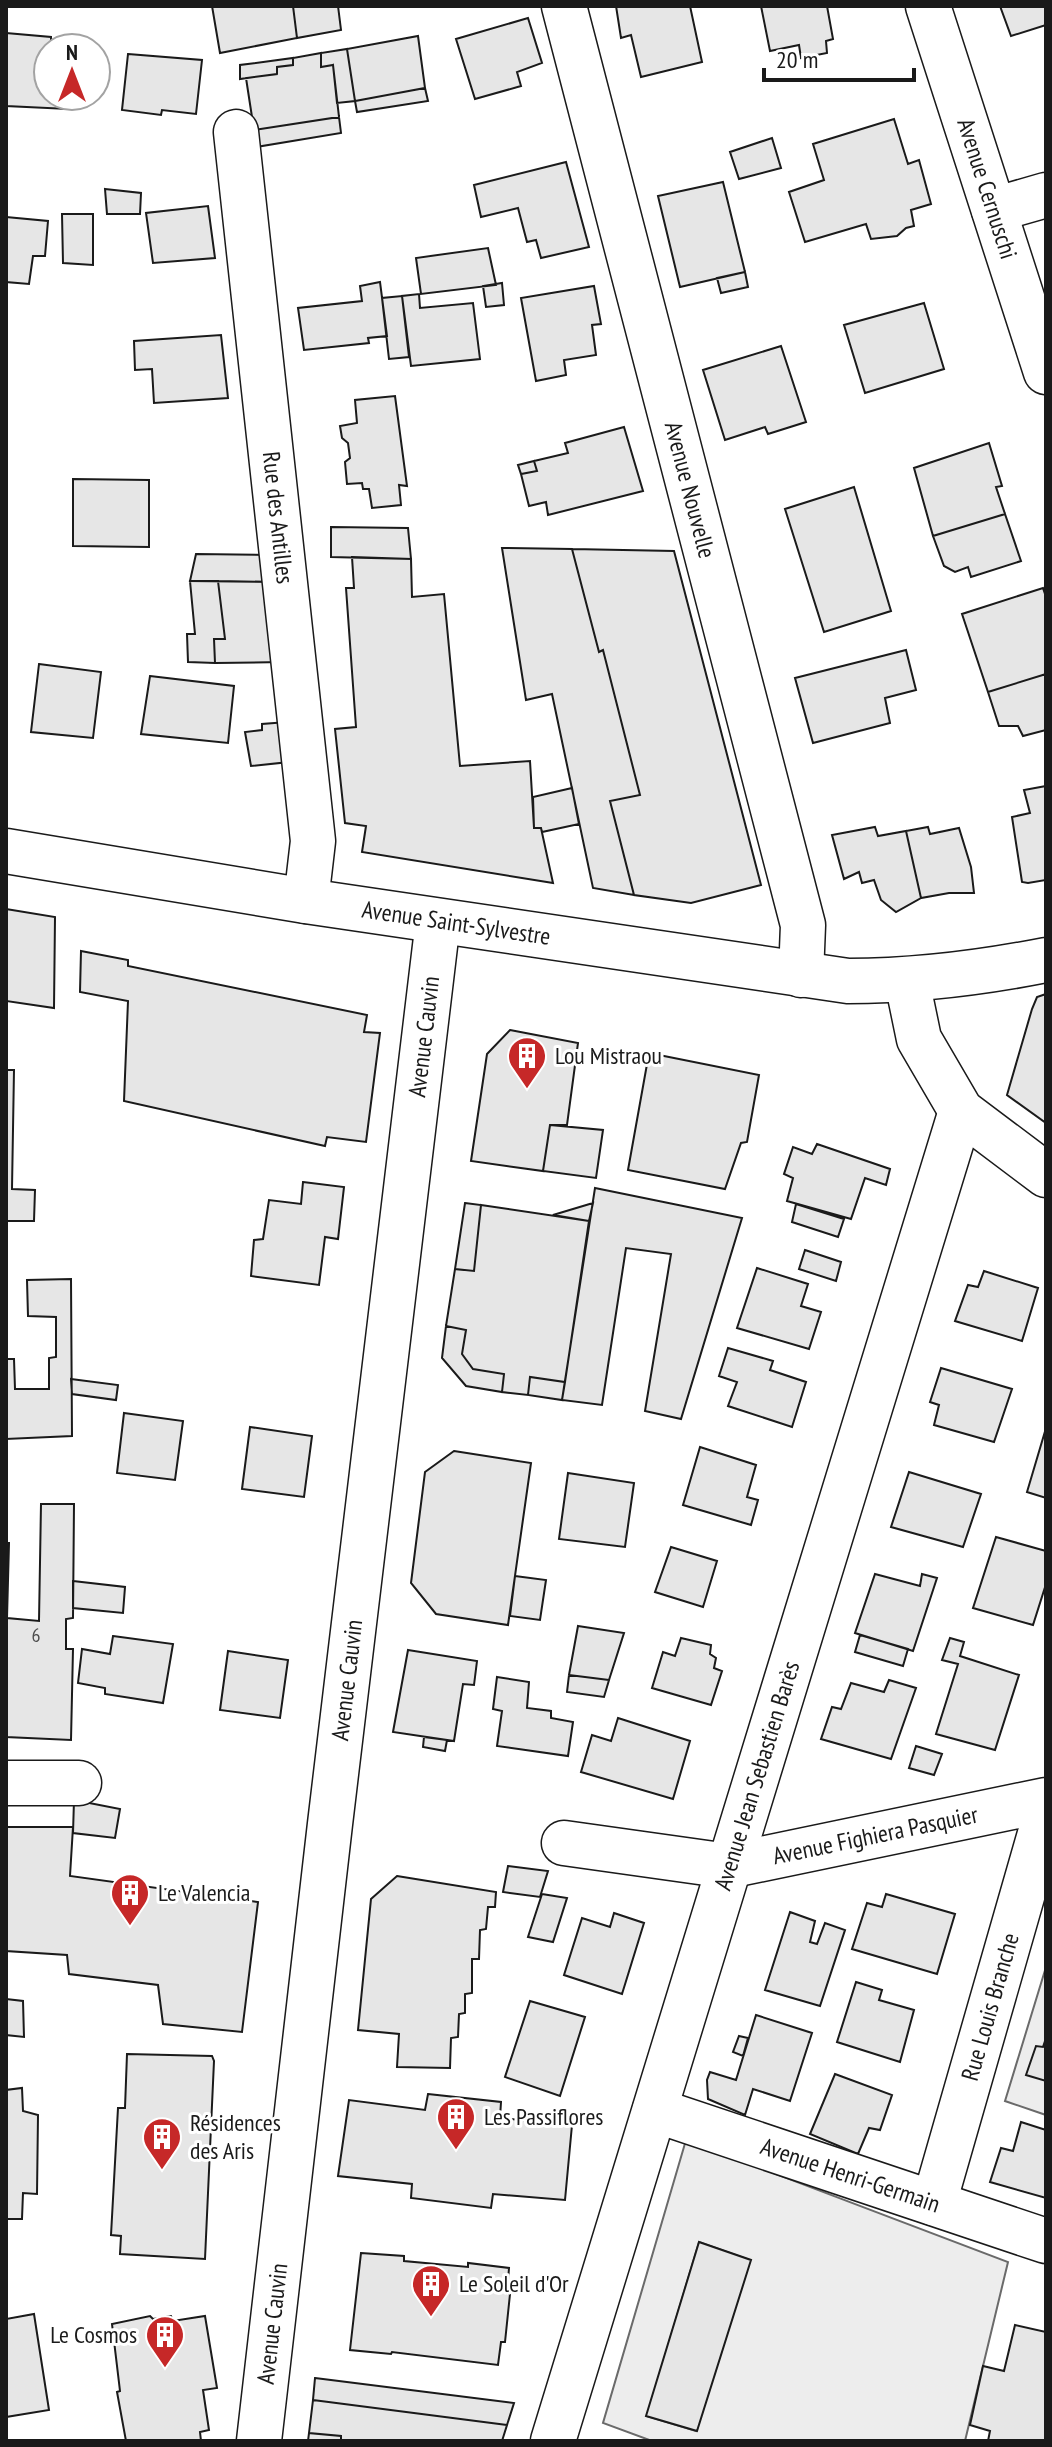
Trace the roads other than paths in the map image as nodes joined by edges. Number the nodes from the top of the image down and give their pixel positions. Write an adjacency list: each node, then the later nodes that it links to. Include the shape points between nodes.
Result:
1 (564, 6): 11 (street, Avenue Nouvelle, via 803,925)
2 (928, 6): 5 (street, Avenue Cernuschi)
3 (236, 132): 8 (street, Rue des Antilles, via 313,841)
4 (1046, 195): 5 (street)
5 (994, 210): 6 (street, Avenue Cernuschi)
6 (1046, 372)
7 (6, 851): 8 (street, Avenue Saint-Sylvestre)
8 (306, 901): 9 (street, Avenue Saint-Sylvestre)
9 (438, 921): 11 (street, Avenue Saint-Sylvestre); 24 (street, Avenue Cauvin)
10 (1046, 960): 12 (street, Avenue Saint-Sylvestre)
11 (801, 975): 12 (street, Avenue Saint-Sylvestre)
12 (907, 981): 13 (street, via 919,1039)
13 (961, 1111): 14 (street); 20 (street, Avenue Jean Sebastien Barès)
14 (1046, 1175)
15 (6, 1783): 16 (street)
16 (79, 1783)
17 (1046, 1800): 20 (street, Avenue Fighiera Pasquier)
18 (1046, 1813): 22 (street, Rue Louis Branche)
19 (564, 1843): 20 (street, Avenue Fighiera Pasquier)
20 (728, 1866): 21 (street, Avenue Jean Sebastien Barès)
21 (655, 2110): 22 (street, Avenue Henri-Germain); 25 (street, Avenue Jean Sebastien Barès)
22 (934, 2203): 23 (street, Avenue Henri-Germain)
23 (1046, 2241)
24 (259, 2441)
25 (553, 2441)

